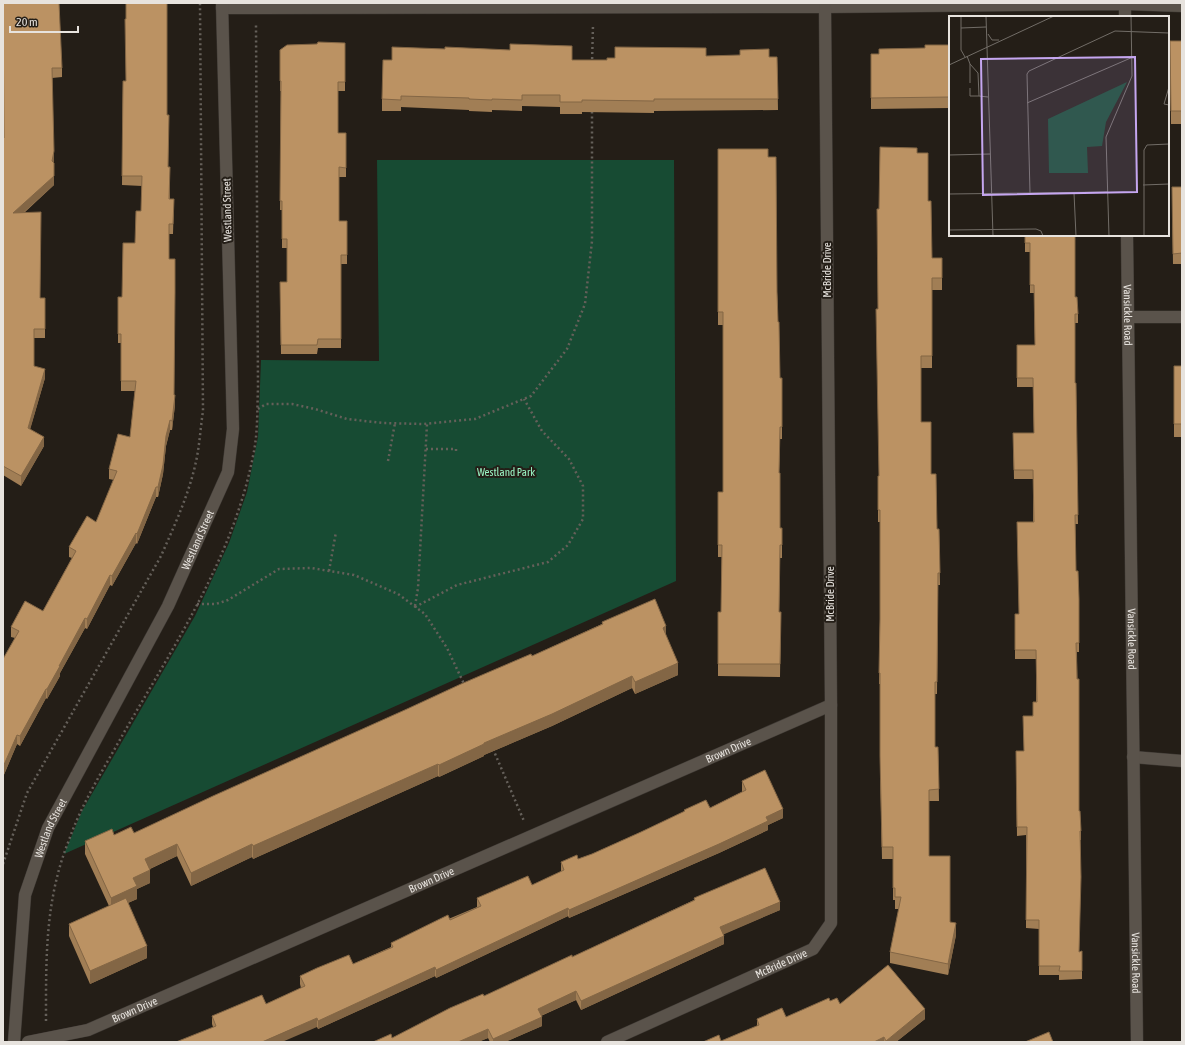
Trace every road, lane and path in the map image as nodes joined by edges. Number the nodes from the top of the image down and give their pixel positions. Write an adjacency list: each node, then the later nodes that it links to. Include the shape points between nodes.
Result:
1 (200, 3): 31 (path, via 203,411 198,452 189,487 161,556 27,793)
2 (1125, 4): 5 (street); 6 (street); 8 (street)
3 (222, 5): 4 (street); 32 (street, Westland Street, via 233,429 228,472 168,606 48,828 25,895)
4 (486, 6): 7 (street)
5 (1182, 6)
6 (825, 7): 7 (street); 26 (street, McBride Drive)
7 (593, 8): 9 (path)
8 (1125, 16)
9 (592, 70)
10 (592, 109): 14 (path, via 592,241 585,304 567,349 531,396)
11 (1127, 236): 12 (street, Vansickle Road)
12 (1128, 317): 13 (street); 28 (street, Vansickle Road)
13 (1182, 317)
14 (524, 399): 17 (path, via 475,419); 24 (path, via 542,431 569,459 583,486 583,519 568,545 548,562 457,585)
15 (258, 409): 16 (path, via 266,404 292,404 347,419)
16 (395, 423): 17 (path); 20 (path)
17 (427, 424): 18 (path)
18 (426, 449): 19 (path, via 456,449); 24 (path)
19 (456, 454)
20 (388, 461)
21 (336, 532): 22 (path)
22 (329, 571): 23 (path, via 311,568 279,569 228,600 216,604); 24 (path, via 354,575 398,594)
23 (197, 604)
24 (415, 607): 25 (path, via 425,614 447,648)
25 (465, 687)
26 (831, 706): 30 (street, Brown Drive); 34 (street, McBride Drive, via 831,923 813,950)
27 (490, 744): 30 (path)
28 (1133, 757): 29 (street); 35 (street, Vansickle Road)
29 (1182, 760)
30 (531, 836): 33 (street, Brown Drive, via 88,1030)
31 (3, 864)
32 (14, 1042)
33 (28, 1042)
34 (607, 1042)
35 (1137, 1042)

